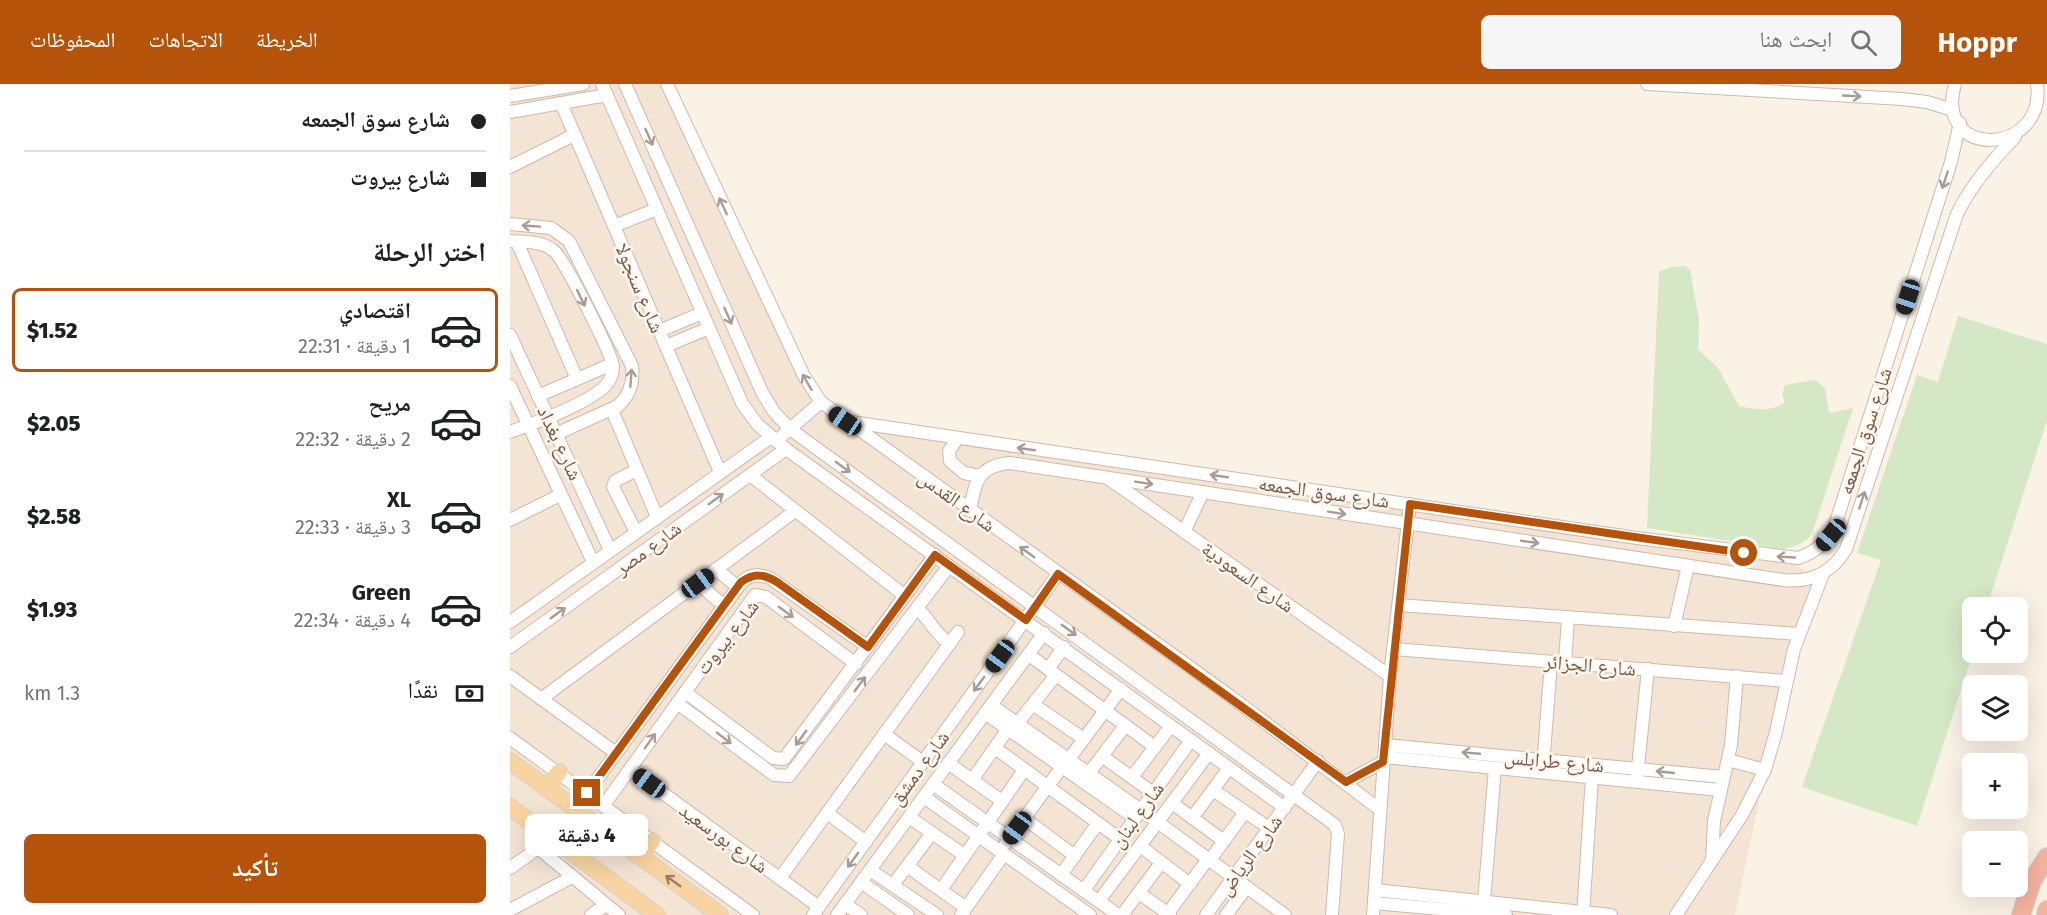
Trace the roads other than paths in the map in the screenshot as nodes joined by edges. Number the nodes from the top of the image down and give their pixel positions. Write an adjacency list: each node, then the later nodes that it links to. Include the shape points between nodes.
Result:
1 (583, 84): 10 (street)
2 (626, 84): 25 (street, شارع القدس, one-way to 25)
3 (667, 84): 37 (street, شارع القدس, one-way to 3, via 804,376)
4 (1647, 84): 12 (street, one-way to 12, via 1902,99)
5 (1955, 84): 12 (street)
6 (2037, 84): 14 (street)
7 (2043, 84): 8 (street)
8 (2047, 88)
9 (605, 90): 11 (street); 19 (street)
10 (510, 96)
11 (561, 103): 13 (street); 16 (street, شارع سنجولا)
12 (1953, 110): 15 (street)
13 (510, 112)
14 (2042, 114): 17 (street, شارع سوق الجمعه)
15 (1960, 123): 17 (street, via 1981,139); 64 (street, شارع سوق الجمعه, one-way to 64, via 1951,162 1831,535 1811,554 1798,558)
16 (574, 135): 18 (street); 21 (street, شارع سنجولا)
17 (2015, 137): 73 (street, شارع سوق الجمعه, one-way to 17, via 1841,558 1850,540 1957,214 1986,168)
18 (511, 165)
19 (657, 209): 21 (street); 26 (street)
20 (510, 224): 22 (street, one-way to 20, via 551,228)
21 (614, 226): 29 (street, شارع سنجولا)
22 (569, 241): 24 (street); 39 (street, one-way to 22, via 629,392 632,366)
23 (514, 242): 24 (street, via 539,244); 33 (street)
24 (556, 252): 32 (street, one-way to 32)
25 (700, 254): 26 (street); 35 (street, شارع القدس, one-way to 35)
26 (681, 263): 27 (street)
27 (702, 313): 28 (street); 29 (street)
28 (709, 328): 31 (street); 38 (street)
29 (659, 331): 31 (street, شارع سنجولا)
30 (510, 335): 36 (street, شارع بغداد)
31 (666, 346): 50 (street, شارع سنجولا)
32 (612, 364): 33 (street); 40 (street, via 611,378 598,393)
33 (577, 379): 36 (street)
34 (510, 386): 42 (street, شارع بغداد)
35 (762, 392): 38 (street); 43 (street, شارع القدس)
36 (538, 396): 40 (street, شارع بغداد)
37 (821, 402): 41 (street, شارع القدس); 43 (street, شارع مصر)
38 (742, 403): 46 (street)
39 (612, 410): 45 (street); 49 (street)
40 (548, 417): 42 (street); 45 (street, شارع بغداد)
41 (845, 421): 47 (street, شارع سوق الجمعه); 58 (street, شارع القدس)
42 (528, 425): 44 (street); 55 (street, شارع بغداد)
43 (790, 429): 46 (street, شارع مصر); 77 (street, شارع القدس, one-way to 77)
44 (510, 432)
45 (556, 435): 65 (street, شارع بغداد)
46 (773, 439): 48 (street); 50 (street, شارع مصر)
47 (957, 439): 52 (street, via 949,451 951,461 964,473); 56 (street, شارع سوق الجمعه, one-way to 47)
48 (786, 449): 51 (street, شارع مصر); 66 (street)
49 (637, 470): 59 (street); 62 (street, via 615,481 613,487)
50 (720, 472): 59 (street, شارع مصر)
51 (750, 476): 57 (street); 91 (street, شارع مصر, one-way to 51)
52 (980, 476): 53 (street, شارع سوق الجمعه, via 986,470 1010,463); 58 (street)
53 (1106, 478): 54 (street, شارع سوق الجمعه, one-way to 54); 63 (street, شارع السعودية)
54 (1203, 492): 61 (street, شارع سوق الجمعه, one-way to 61); 63 (street)
55 (560, 495): 60 (street); 68 (street, شارع بغداد)
56 (1410, 504): 61 (street); 64 (street, شارع سوق الجمعه)
57 (795, 511): 71 (street); 76 (street)
58 (970, 511): 72 (street, شارع القدس, one-way to 58)
59 (657, 517): 62 (street, شارع مصر)
60 (510, 520)
61 (1408, 523): 67 (street, شارع سوق الجمعه, one-way to 67); 78 (street)
62 (636, 532): 65 (street, شارع مصر)
63 (1184, 532): 103 (street, شارع السعودية)
64 (1637, 538): 67 (street)
65 (610, 550): 68 (street, شارع مصر)
66 (935, 555): 69 (street); 76 (street)
67 (1633, 557): 70 (street, شارع سوق الجمعه)
68 (593, 562): 84 (street, شارع مصر)
69 (949, 566): 80 (street); 83 (street)
70 (1688, 566): 73 (street, شارع سوق الجمعه, via 1794,582); 85 (street)
71 (716, 569): 74 (street); 75 (street)
72 (1058, 574): 77 (street, شارع دمشق); 132 (street, شارع القدس)
73 (1822, 574): 89 (street)
74 (698, 583): 79 (street); 109 (street)
75 (738, 587): 79 (street, شارع بيروت); 92 (street, شارع بيروت, via 755,575 770,578)
76 (905, 596): 92 (street)
77 (1036, 605): 83 (street, شارع دمشق); 117 (street, شارع القدس, one-way to 117)
78 (1399, 605): 81 (street); 94 (street)
79 (724, 606): 82 (street, شارع بيروت)
80 (917, 608): 90 (street); 110 (street, one-way to 80, via 774,775 789,776)
81 (1568, 617): 85 (street); 97 (street)
82 (714, 620): 86 (street); 99 (street, شارع بيروت)
83 (1026, 620): 88 (street); 133 (street, شارع دمشق, one-way to 133)
84 (510, 622)
85 (1674, 626): 89 (street)
86 (728, 630): 98 (street, شارع بيروت, one-way to 98, via 752,598 762,595); 105 (street, شارع بيروت)
87 (958, 632): 90 (street)
88 (1044, 633): 93 (street); 95 (street, شارع دمشق)
89 (1799, 634): 106 (street)
90 (950, 644): 118 (street)
91 (510, 647)
92 (868, 647): 98 (street)
93 (1064, 647): 101 (street); 107 (street)
94 (1394, 649): 96 (street, شارع الجزائر); 103 (street)
95 (1029, 655): 101 (street); 112 (street, شارع دمشق)
96 (1551, 662): 97 (street, شارع الجزائر); 136 (street)
97 (1565, 663): 100 (street, شارع الجزائر)
98 (855, 664): 108 (street, one-way to 108, via 787,757 780,760)
99 (680, 666): 105 (street); 124 (street, شارع بيروت)
100 (1648, 669): 104 (street, شارع الجزائر); 144 (street)
101 (1052, 672): 111 (street); 113 (street)
102 (510, 676): 109 (street)
103 (1390, 676): 126 (street)
104 (1737, 676): 106 (street, شارع الجزائر); 130 (street)
105 (695, 677): 108 (street, شارع بيروت)
106 (1787, 681): 141 (street)
107 (1121, 688): 113 (street); 115 (street)
108 (685, 692): 110 (street, شارع بيروت)
109 (541, 699): 124 (street)
110 (677, 703): 129 (street, شارع بيروت, one-way to 110)
111 (1034, 705): 116 (street); 120 (street)
112 (988, 709): 116 (street); 134 (street, شارع دمشق)
113 (1105, 710): 114 (street); 120 (street)
114 (1125, 726): 122 (street); 127 (street)
115 (1171, 726): 121 (street); 122 (street)
116 (1013, 727): 123 (street); 135 (street)
117 (1207, 732): 121 (street, شارع لبنان); 157 (street, شارع القدس)
118 (884, 734): 133 (street); 166 (street)
119 (510, 738): 142 (street)
120 (1083, 739): 135 (street)
121 (1194, 742): 125 (street); 156 (street, شارع لبنان)
122 (1155, 747): 145 (street)
123 (994, 748): 140 (street); 148 (street)
124 (619, 750): 129 (street); 155 (street, شارع بيروت)
125 (1209, 753): 137 (street); 160 (street, شارع لبنان)
126 (1384, 755): 128 (street, شارع طرابلس); 149 (street); 164 (street)
127 (1102, 756): 143 (street); 145 (street)
128 (1439, 757): 136 (street, شارع طرابلس, one-way to 128); 138 (street, شارع طرابلس)
129 (638, 759): 139 (street, شارع بيروت)
130 (1728, 760): 141 (street); 147 (street)
131 (510, 761): 152 (main road)
132 (1318, 761): 149 (street, شارع القدس); 157 (street, شارع الرياض)
133 (923, 762): 176 (street, شارع دمشق)
134 (948, 763): 148 (street); 150 (street, شارع دمشق)
135 (1066, 763): 143 (street); 151 (street); 168 (street)
136 (1543, 766): 138 (street, شارع طرابلس); 144 (street, شارع طرابلس); 146 (street, شارع طرابلس)
137 (1229, 768): 153 (street); 163 (street)
138 (1495, 768): 220 (street)
139 (630, 769): 161 (street, شارع بيروت); 203 (street, شارع بورسعيد)
140 (1024, 770): 151 (street); 159 (street)
141 (1765, 770): 193 (street, via 1742,815)
142 (559, 772): 152 (main road); 155 (street)
143 (1089, 773): 168 (street)
144 (1638, 775): 146 (street, شارع طرابلس); 147 (street, شارع طرابلس, one-way to 144); 154 (street, شارع طرابلس)
145 (1132, 777): 156 (street)
146 (1592, 777): 224 (street)
147 (1723, 777): 154 (street)
148 (972, 780): 159 (street)
149 (1346, 782): 164 (street, شارع القدس)
150 (933, 784): 158 (street, شارع دمشق); 173 (street)
151 (1047, 786): 170 (street); 174 (street)
152 (546, 788): 167 (main road)
153 (1213, 790): 165 (street); 171 (street)
154 (1720, 790): 193 (street)
155 (587, 793): 161 (street)
156 (1153, 793): 168 (street, شارع لبنان)
157 (1294, 796): 163 (street, شارع الرياض); 240 (street, شارع القدس, via 1338,831)
158 (924, 797): 169 (street, شارع دمشق); 179 (street)
159 (1002, 801): 173 (street)
160 (1172, 803): 171 (street); 172 (street, شارع لبنان)
161 (604, 805): 183 (street)
162 (510, 807): 177 (main road)
163 (1285, 808): 175 (street, شارع الرياض)
164 (1379, 809): 211 (street)
165 (1245, 812): 175 (street); 182 (street)
166 (827, 813): 184 (street); 203 (street)
167 (582, 814): 186 (main road); 191 (main road)
168 (1138, 814): 172 (street); 181 (street, شارع لبنان)
169 (909, 817): 178 (street); 185 (street, شارع دمشق)
170 (1024, 818): 180 (street); 192 (street)
171 (1192, 818): 182 (street)
172 (1158, 822): 187 (street, شارع لبنان); 195 (street)
173 (987, 823): 179 (street); 180 (street)
174 (1098, 823): 181 (street); 192 (street)
175 (1269, 828): 202 (street, شارع الرياض)
176 (874, 830): 184 (street, شارع دمشق); 185 (street)
177 (546, 832): 186 (main road); 188 (street)
178 (932, 833): 190 (street); 197 (street)
179 (978, 836): 189 (street); 190 (street)
180 (1009, 838): 189 (street); 200 (street)
181 (1120, 839): 210 (street, شارع لبنان)
182 (1224, 840): 195 (street)
183 (652, 841): 191 (main road); 230 (street)
184 (866, 842): 222 (street, شارع دمشق, one-way to 222)
185 (890, 842): 199 (street, شارع دمشق)
186 (560, 843): 228 (main road)
187 (1140, 846): 196 (street); 213 (street, شارع لبنان)
188 (537, 847): 198 (street); 201 (street)
189 (1002, 852): 205 (street); 223 (street)
190 (964, 855): 209 (street)
191 (640, 856): 229 (main road, one-way to 191)
192 (1075, 856): 200 (street)
193 (1712, 859): 243 (street)
194 (2047, 859): 244 (highway, via 2032,881); 245 (highway)
195 (1209, 860): 202 (street); 206 (street)
196 (1161, 862): 206 (street); 212 (street)
197 (907, 866): 207 (street); 209 (street)
198 (510, 868)
199 (870, 870): 204 (street, شارع دمشق); 207 (street)
200 (1057, 872): 205 (street); 210 (street)
201 (572, 877): 216 (street); 218 (street)
202 (1234, 877): 208 (street); 237 (street, شارع الرياض)
203 (780, 878): 222 (street, شارع بورسعيد)
204 (861, 882): 214 (street, شارع دمشق); 233 (street)
205 (1043, 882): 235 (street)
206 (1190, 884): 225 (street)
207 (893, 885): 234 (street)
208 (1247, 887): 219 (street); 238 (street)
209 (940, 890): 223 (street)
210 (1083, 890): 213 (street)
211 (1375, 890): 215 (street); 217 (street)
212 (1138, 893): 225 (street); 236 (street)
213 (1099, 901): 236 (street)
214 (845, 904): 231 (street, شارع دمشق); 232 (street)
215 (1464, 905): 217 (street); 220 (street)
216 (606, 906): 226 (street); 227 (street)
217 (1374, 909)
218 (510, 910)
219 (1268, 910): 239 (street)
220 (1484, 910): 224 (street); 241 (street)
221 (2047, 910): 246 (highway)
222 (816, 911)
223 (964, 911)
224 (1583, 913): 242 (street)
225 (1169, 914)
226 (591, 915)
227 (619, 915)
228 (657, 915)
229 (720, 915)
230 (753, 915)
231 (837, 915)
232 (861, 915)
233 (908, 915)
234 (936, 915)
235 (1090, 915)
236 (1120, 915)
237 (1206, 915)
238 (1226, 915)
239 (1285, 915)
240 (1332, 915)
241 (1506, 915)
242 (1611, 915)
243 (1676, 915)
244 (2021, 915)
245 (2033, 915)
246 (2046, 915)

